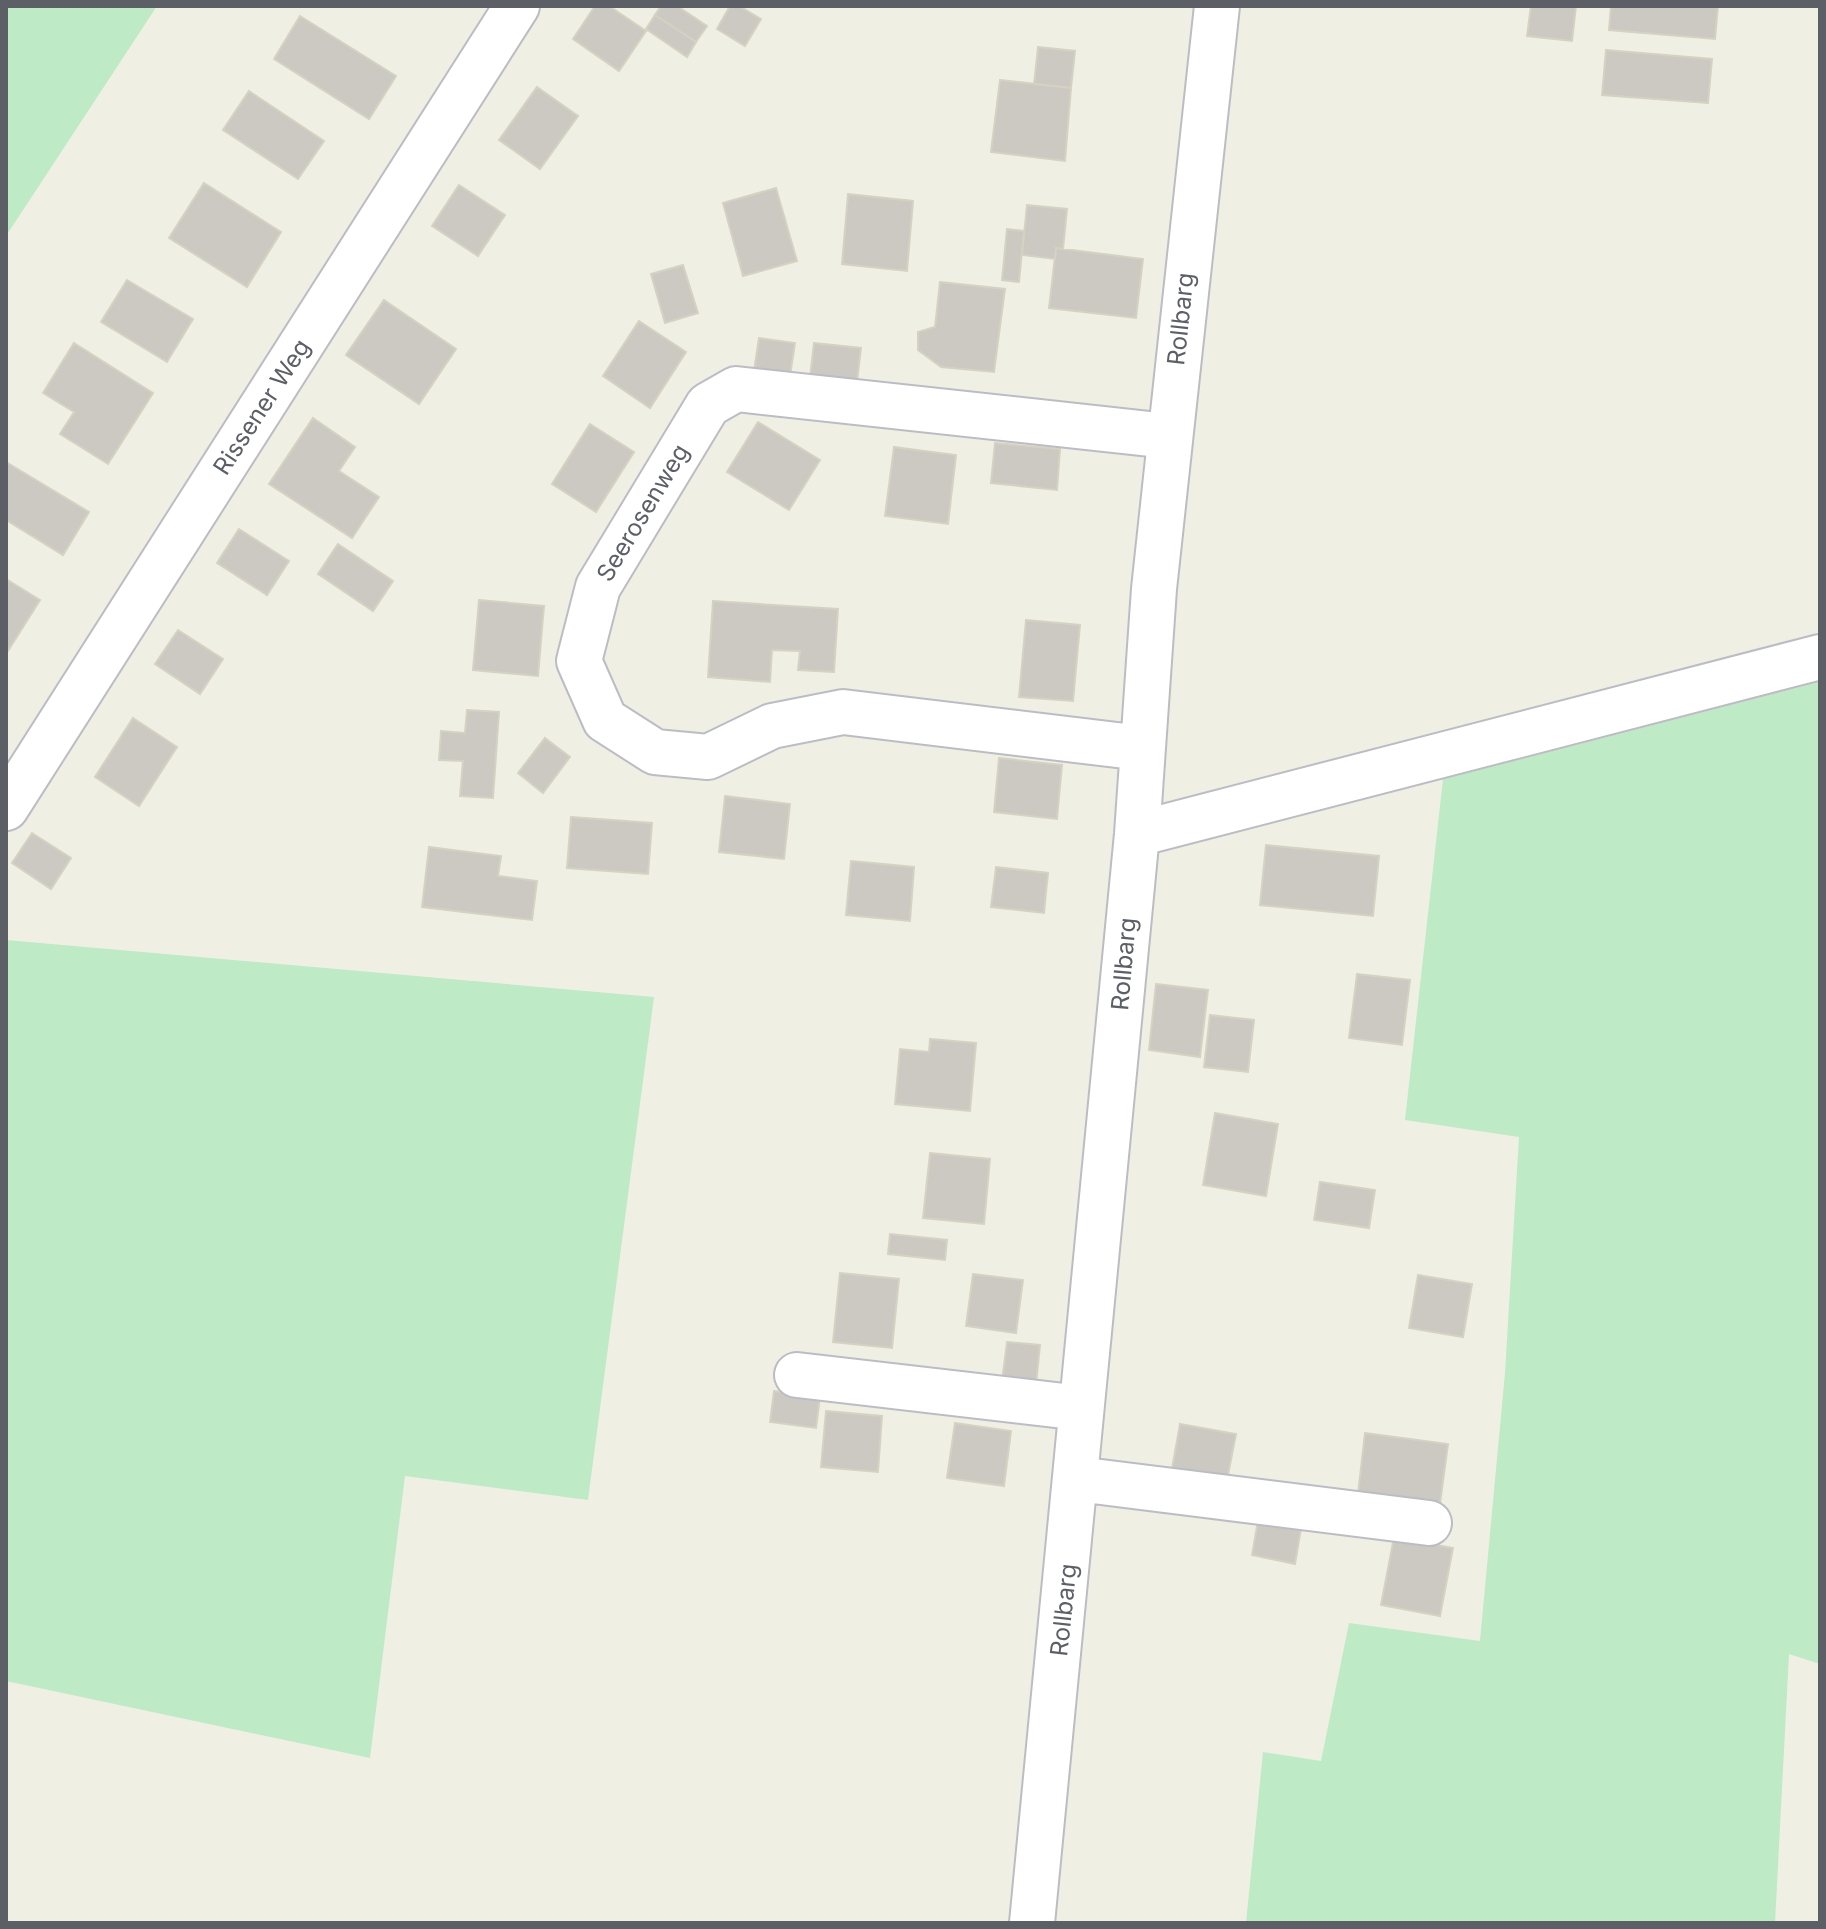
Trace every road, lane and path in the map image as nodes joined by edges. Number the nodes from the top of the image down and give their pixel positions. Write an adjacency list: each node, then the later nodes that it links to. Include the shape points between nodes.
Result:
1 (517, 6): 6 (street, Rissener Weg)
2 (1217, 6): 3 (street, Rollbarg)
3 (1168, 436): 5 (street, Rollbarg); 5 (street, Seerosenweg, via 736,389 708,405 598,587 579,661 605,720 655,752 708,757 772,726 843,712)
4 (1820, 657): 7 (street)
5 (1142, 748): 7 (street, Rollbarg)
6 (6, 808)
7 (1137, 834): 9 (street, Rollbarg)
8 (797, 1375): 9 (street)
9 (1081, 1408): 10 (street, Rollbarg)
10 (1077, 1479): 11 (street); 12 (street, Rollbarg)
11 (1429, 1523)
12 (1032, 1923)

